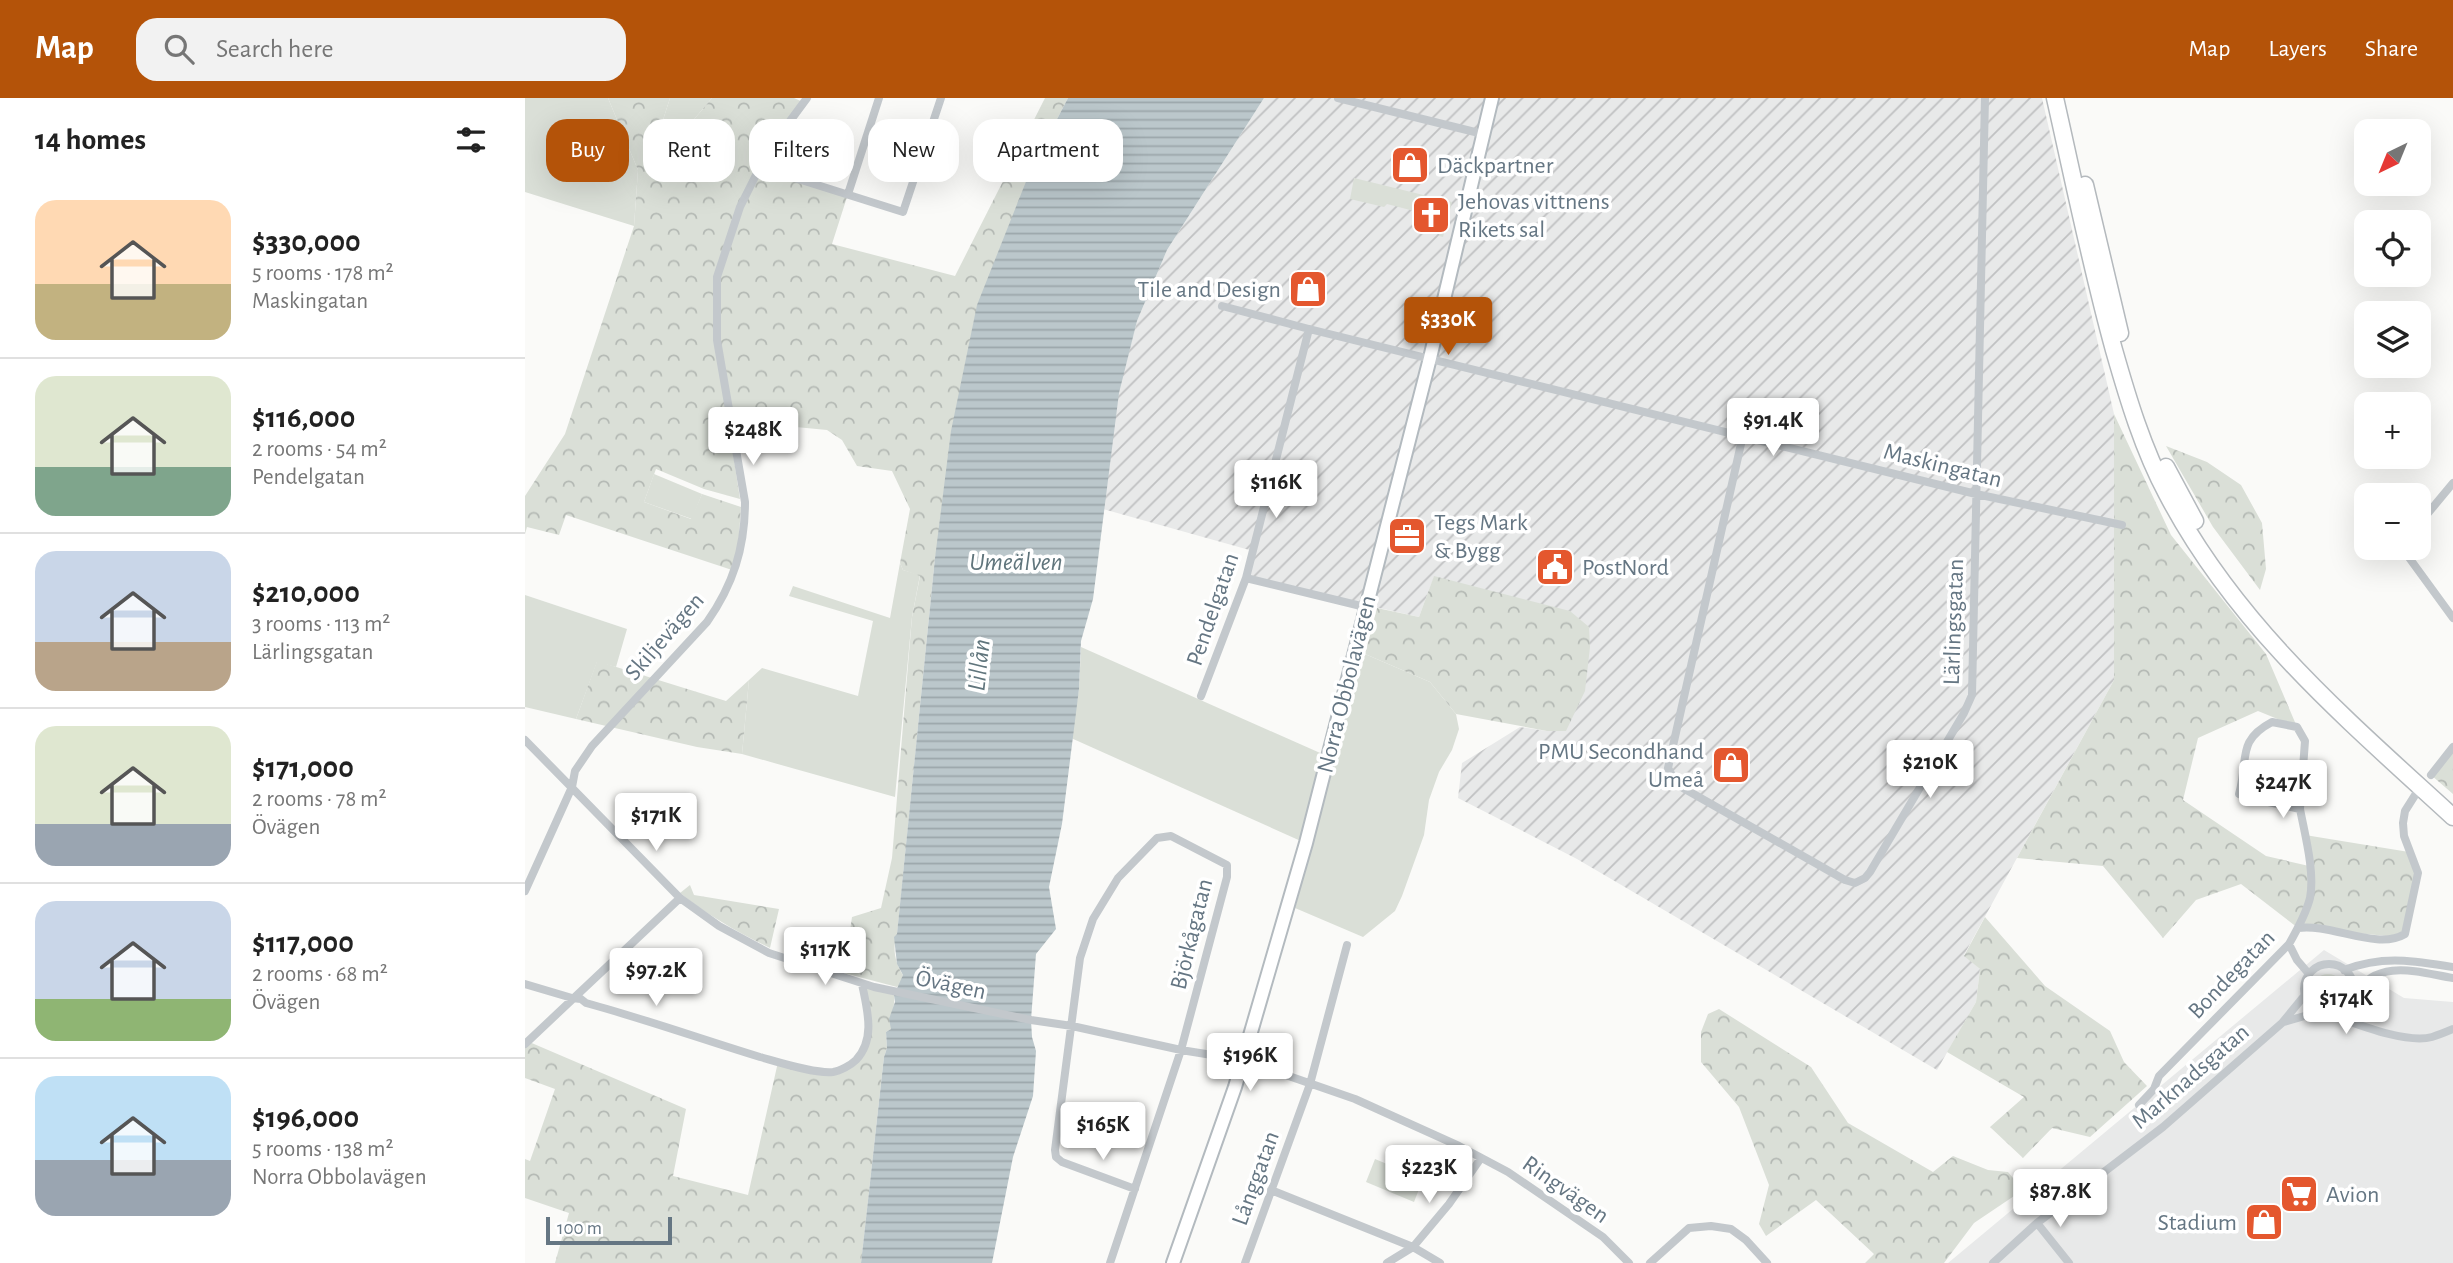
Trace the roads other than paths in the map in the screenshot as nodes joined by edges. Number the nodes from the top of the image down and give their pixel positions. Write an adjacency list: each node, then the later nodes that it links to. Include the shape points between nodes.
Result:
1 (807, 98): 9 (street, Skiljevägen)
2 (879, 98): 13 (street)
3 (941, 98): 13 (street, via 903,212)
4 (1338, 98): 10 (street)
5 (1492, 98): 10 (street, Norra Obbolavägen)
6 (1985, 98): 19 (street, Lärlingsgatan)
7 (2055, 98): 34 (highway, via 2112,341 2133,412 2167,494 2254,625 2317,692)
8 (2065, 98): 32 (highway, via 2123,346 2148,424 2175,485 2219,560 2284,643 2345,706)
9 (791, 119)
10 (1483, 134): 16 (street, Norra Obbolavägen)
11 (752, 182): 30 (street, Skiljevägen, via 740,207 716,286 717,340 745,502 736,569 707,622 592,746 575,771)
12 (809, 182): 13 (street)
13 (848, 194)
14 (1222, 306): 15 (street, Maskingatan)
15 (1309, 329): 16 (street, Maskingatan); 23 (street, Pendelgatan)
16 (1430, 358): 17 (street, Maskingatan); 24 (street, Norra Obbolavägen)
17 (1744, 435): 19 (street, Maskingatan); 19 (street, Lärlingsgatan, via 1668,768 1683,788 1855,883 1870,872 1972,695)
18 (2453, 482): 20 (street)
19 (1976, 494): 21 (street, Maskingatan)
20 (2431, 509)
21 (2122, 526)
22 (2411, 560): 25 (street)
23 (1246, 578): 24 (street); 26 (street, Pendelgatan)
24 (1365, 607): 56 (street, Norra Obbolavägen, via 1306,843)
25 (2453, 618)
26 (1201, 696)
27 (525, 740): 30 (street, Övägen)
28 (2453, 747): 29 (street)
29 (2431, 775)
30 (572, 787): 35 (street, Skiljevägen); 36 (street, Övägen)
31 (2417, 792): 37 (street, via 2403,823 2418,873 2405,934 2388,940 2321,927)
32 (2453, 803)
33 (2300, 809): 33 (street, Bondegatan, via 2305,741 2297,727 2272,722 2252,735 2246,745 2239,794); 37 (street, Bondegatan, via 2310,897)
34 (2453, 817)
35 (525, 891)
36 (680, 898): 45 (street, Övägen, via 769,953); 48 (street)
37 (2298, 928): 38 (street, Bondegatan)
38 (2289, 944): 42 (street); 58 (street, Bondegatan, via 2159,1076)
39 (1347, 945): 57 (street, Långgatan)
40 (2453, 967): 41 (street, via 2389,959)
41 (2344, 970): 42 (street, via 2329,964); 47 (street, via 2353,982)
42 (2309, 974): 46 (street)
43 (2453, 978): 47 (street, via 2384,971 2367,979)
44 (525, 984): 48 (street)
45 (862, 984): 48 (street, via 868,1040 855,1062 832,1072 778,1062); 52 (street, Övägen)
46 (2305, 995): 49 (street); 51 (street, Marknadsgatan)
47 (2353, 996): 50 (street, via 2342,1011)
48 (572, 998): 54 (street)
49 (2318, 1012): 50 (street); 51 (street, Marknadsgatan)
50 (2328, 1014): 53 (street, via 2401,1036 2430,1038)
51 (2281, 1023): 62 (street, Marknadsgatan, via 2163,1127)
52 (1072, 1026): 55 (street, Övägen); 55 (street, Björkågatan, via 1080,958 1093,919 1118,878 1157,838 1171,836 1227,865); 60 (street, via 1056,1157)
53 (2453, 1029)
54 (525, 1044)
55 (1181, 1050): 56 (street, Övägen); 60 (street)
56 (1243, 1060): 57 (street, Ringvägen); 66 (street, Norra Obbolavägen)
57 (1310, 1084): 59 (street, Ringvägen, via 1372,1106); 61 (street, Långgatan)
58 (2139, 1105)
59 (1481, 1158): 63 (street); 70 (street, Ringvägen, via 1558,1205 1603,1237)
60 (1135, 1189): 65 (street)
61 (1271, 1190): 63 (street); 67 (street, Långgatan)
62 (2037, 1223): 64 (street); 73 (street, Marknadsgatan)
63 (1413, 1247): 68 (street); 69 (street)
64 (2060, 1252): 74 (street); 75 (street)
65 (1110, 1263)
66 (1173, 1263)
67 (1245, 1263)
68 (1387, 1263)
69 (1440, 1263)
70 (1629, 1263)
71 (1650, 1263): 72 (street, via 1689,1228 1711,1226 1731,1229)
72 (1767, 1263)
73 (1993, 1263)
74 (2058, 1263)
75 (2069, 1263)

